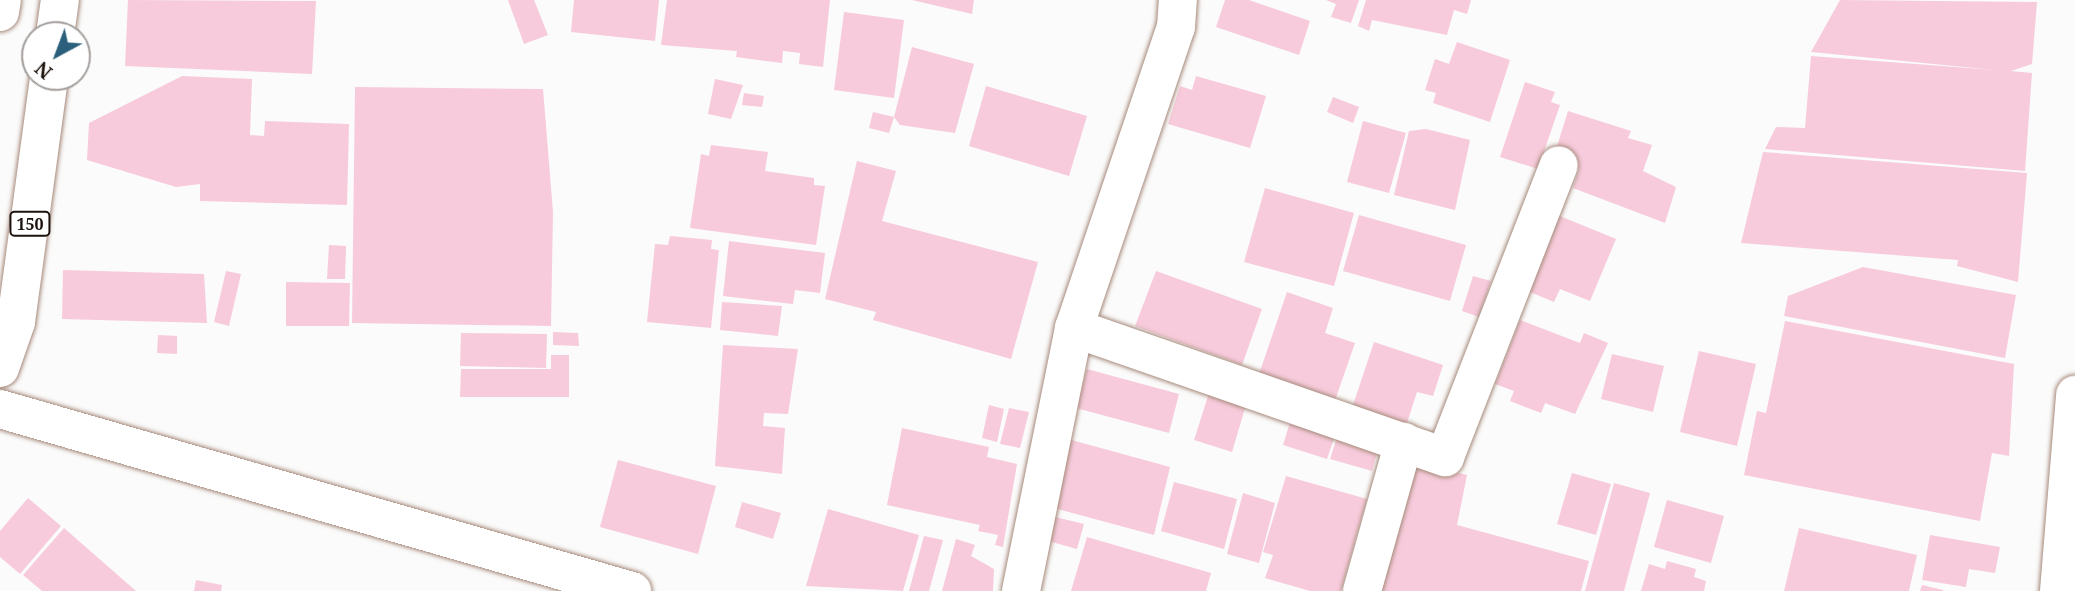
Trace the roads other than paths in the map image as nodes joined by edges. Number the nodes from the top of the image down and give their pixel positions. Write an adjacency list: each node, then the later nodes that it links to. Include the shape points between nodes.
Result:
1 (2, 0): 4 (main road)
2 (60, 0): 5 (main road)
3 (1178, 0): 8 (main road, via 1176,27)
4 (0, 12)
5 (57, 21)
6 (48, 91): 9 (main road, 150, via 16,322)
7 (1559, 165): 12 (main road, via 1445,457)
8 (1074, 328): 12 (main road); 14 (main road)
9 (0, 368)
10 (2075, 396): 16 (main road)
11 (0, 409): 13 (main road)
12 (1404, 442): 15 (main road)
13 (632, 591)
14 (1021, 591)
15 (1362, 591)
16 (2059, 591)

